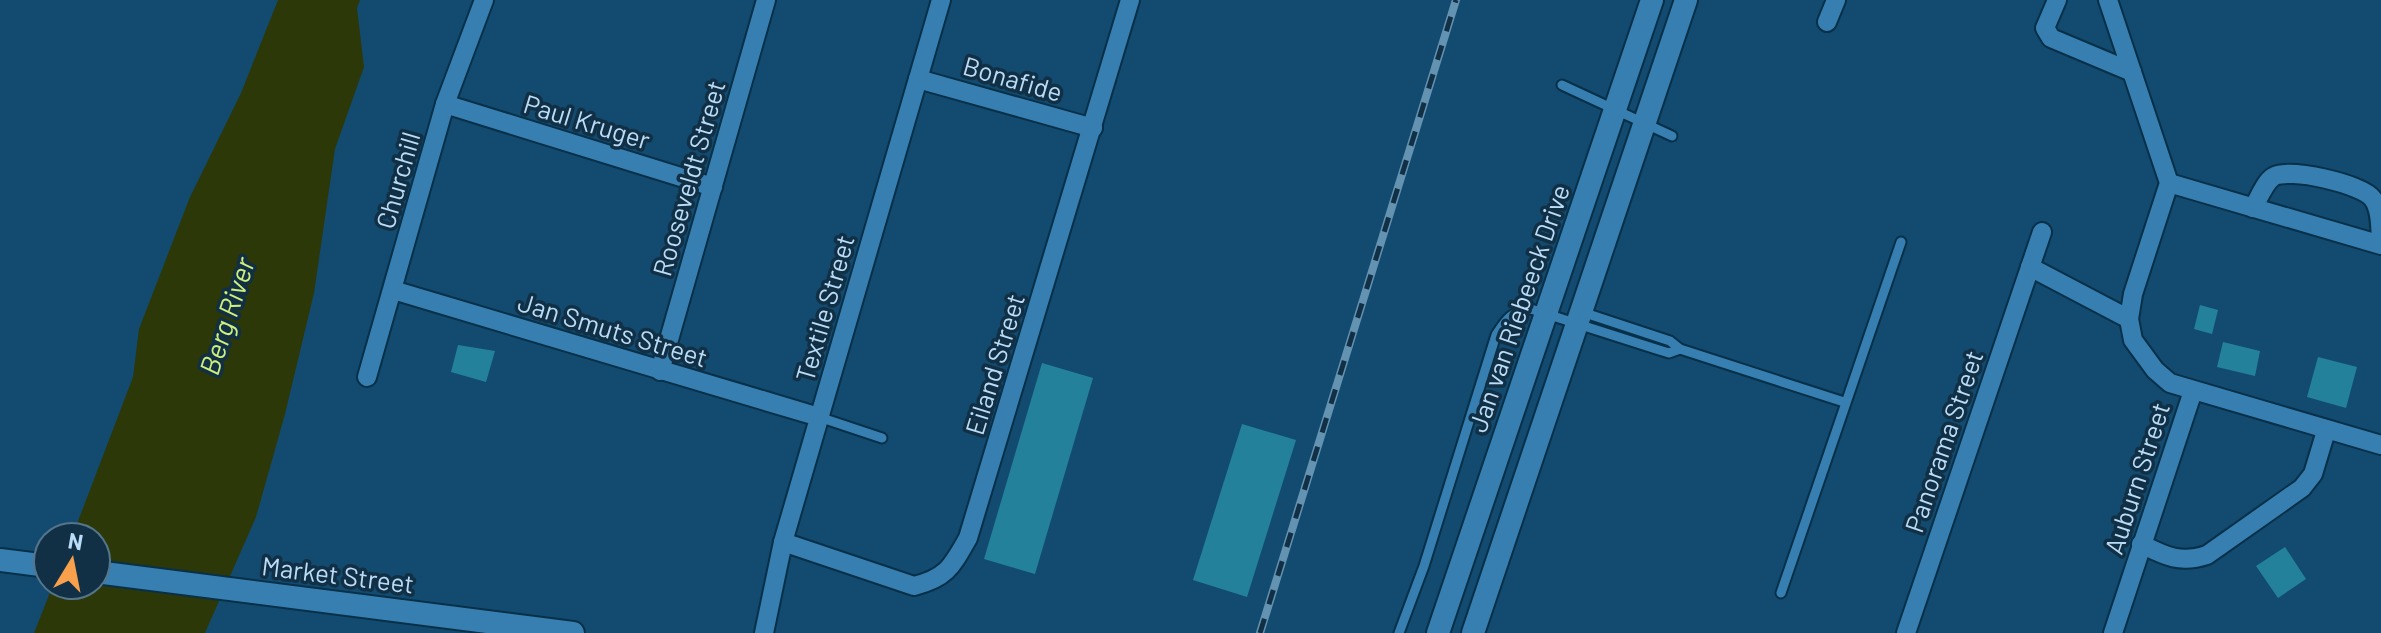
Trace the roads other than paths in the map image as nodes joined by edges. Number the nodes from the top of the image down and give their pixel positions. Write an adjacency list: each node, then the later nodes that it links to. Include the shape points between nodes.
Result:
1 (484, 0): 14 (street, Churchill)
2 (765, 0): 20 (street, Rooseveldt Street)
3 (941, 0): 12 (street, Textile Street)
4 (1130, 0): 17 (street, Eiland Street)
5 (1652, 0): 15 (main road, Jan van Riebeeck Drive)
6 (1686, 0): 16 (main road)
7 (1836, 0): 10 (street)
8 (2057, 0): 11 (street, via 2045,28 2051,38)
9 (2108, 0): 11 (street)
10 (1827, 22)
11 (2132, 72): 19 (street)
12 (918, 79): 17 (street, Bonafide); 34 (street, Textile Street)
13 (1562, 85): 15 (lane)
14 (445, 104): 20 (street, Paul Kruger); 26 (street, Churchill)
15 (1615, 108): 16 (lane); 27 (main road, Jan van Riebeeck Drive)
16 (1645, 121): 18 (lane); 28 (main road)
17 (1093, 128): 38 (street, Eiland Street, via 968,538 953,565 937,581 914,586)
18 (1672, 136)
19 (2169, 183): 21 (street); 29 (street)
20 (713, 187): 30 (street, Rooseveldt Street)
21 (2253, 208): 24 (street); 24 (street, via 2271,178 2289,171 2361,189 2373,198 2379,213)
22 (2042, 232): 25 (street, Panorama Street)
23 (1901, 242): 33 (lane)
24 (2381, 243)
25 (2030, 267): 29 (street); 49 (street, Panorama Street)
26 (393, 290): 30 (street, Jan Smuts Street); 31 (street, Churchill)
27 (1546, 315): 28 (lane); 46 (lane, via 1531,309 1515,311 1496,335); 47 (main road, Jan van Riebeeck Drive)
28 (1580, 318): 33 (lane, via 1670,341 1680,349); 48 (main road)
29 (2129, 319): 32 (street, Auburn Street, via 2133,340 2155,370 2170,383)
30 (660, 371): 34 (street, Jan Smuts Street)
31 (367, 377)
32 (2193, 391): 35 (street); 39 (street, Auburn Street)
33 (1844, 402): 43 (lane)
34 (819, 417): 36 (lane); 38 (street, Textile Street)
35 (2326, 431): 37 (street); 39 (street, via 2313,474 2302,488 2207,555 2172,560)
36 (882, 438)
37 (2381, 445)
38 (783, 542): 45 (street, Textile Street)
39 (2141, 544): 50 (street, Auburn Street)
40 (0, 560): 41 (main road)
41 (32, 564)
42 (112, 574): 44 (main road, Market Street)
43 (1781, 593)
44 (573, 633)
45 (764, 633)
46 (1399, 633)
47 (1438, 633)
48 (1473, 633)
49 (1906, 633)
50 (2113, 633)

